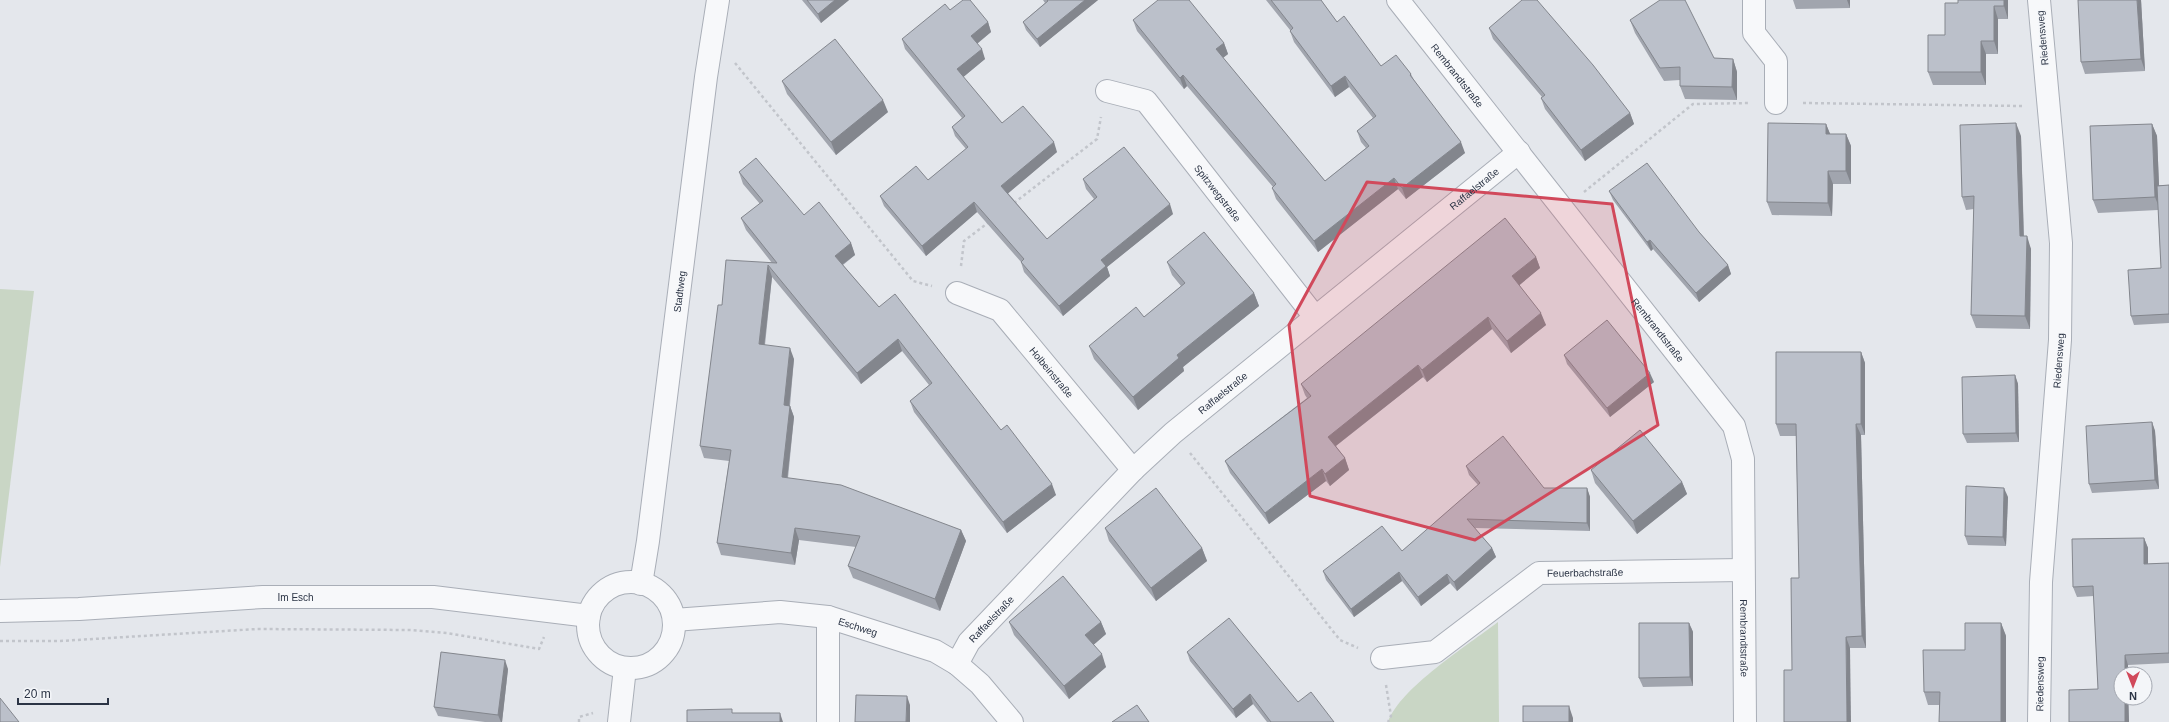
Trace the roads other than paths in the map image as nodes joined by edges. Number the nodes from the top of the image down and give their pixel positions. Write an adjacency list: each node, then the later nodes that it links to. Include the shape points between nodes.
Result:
1 (718, 0): 12 (street, Stadtweg)
2 (1398, 0): 7 (street, Rembrandtstraße)
3 (1754, 0): 6 (street, via 1754,33 1776,61)
4 (2039, 0): 24 (street, Riedensweg, via 2061,251 2060,340 2041,582)
5 (1107, 91): 9 (street, Spitzwegstraße, via 1146,100)
6 (1776, 103)
7 (1518, 152): 9 (street, Raffaelstraße); 11 (street, Rembrandtstraße, via 1734,426 1743,459)
8 (957, 293): 10 (street, Holbeinstraße, via 1000,310)
9 (1315, 317): 10 (street, Raffaelstraße, via 1173,433)
10 (1133, 470): 18 (street, Raffaelstraße, via 969,642)
11 (1742, 570): 17 (street, Feuerbachstraße, via 1539,573 1435,652); 23 (street, Rembrandtstraße)
12 (641, 584): 14 (street, via 614,586 603,593); 16 (street, via 653,588 663,597 671,608)
13 (0, 612): 14 (street, Im Esch, via 263,597 433,597)
14 (589, 616): 19 (street, via 593,644 601,655)
15 (828, 618): 16 (street, Eschweg, via 780,612); 18 (street, Eschweg, via 934,651); 21 (street)
16 (674, 620): 19 (street, via 674,633 661,656 639,668)
17 (1382, 658)
18 (957, 664): 22 (street, Eschweg, via 980,684)
19 (625, 668): 20 (street)
20 (619, 722)
21 (828, 722)
22 (1012, 722)
23 (1745, 722)
24 (2039, 722)

